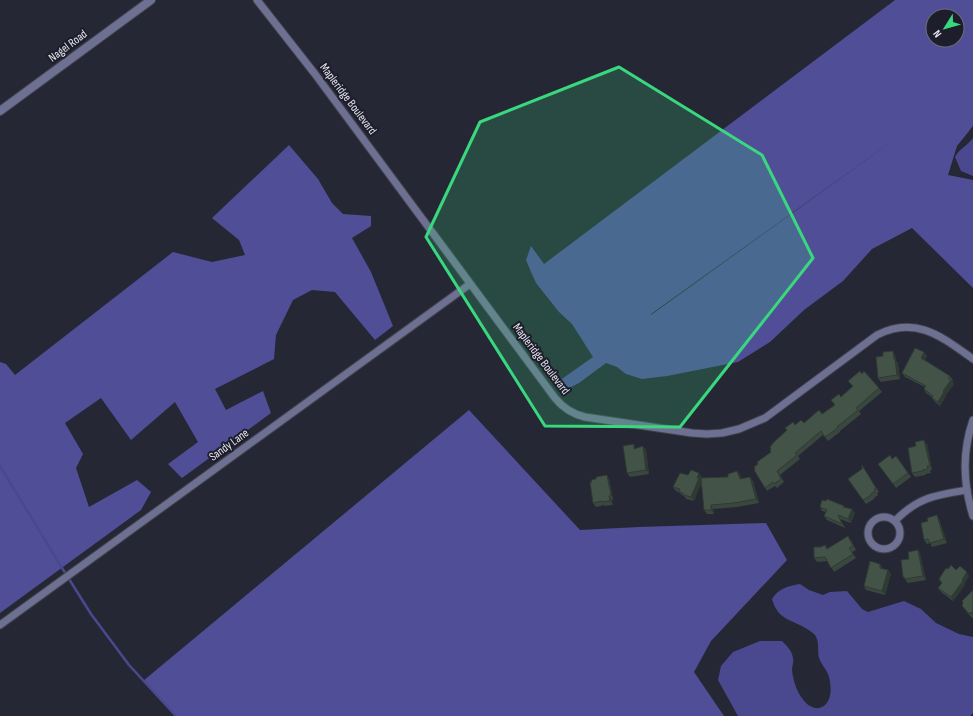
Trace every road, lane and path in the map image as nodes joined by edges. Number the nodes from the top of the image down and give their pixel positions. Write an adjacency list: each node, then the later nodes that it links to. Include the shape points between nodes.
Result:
1 (151, 0): 3 (street, Nagel Road)
2 (257, 0): 4 (street, Mapleridge Boulevard)
3 (0, 111)
4 (470, 284): 5 (street, Mapleridge Boulevard, via 555,398 566,409 579,416 675,431 716,434 759,421 877,335 895,328 916,327 926,330); 10 (street, Sandy Lane)
5 (973, 359)
6 (973, 420): 7 (street, via 965,457)
7 (967, 490): 8 (street); 9 (street, via 924,499 909,507)
8 (973, 516)
9 (895, 521): 9 (street, via 880,517 871,524 868,534 872,543 881,549 896,544 900,535)
10 (0, 625)

